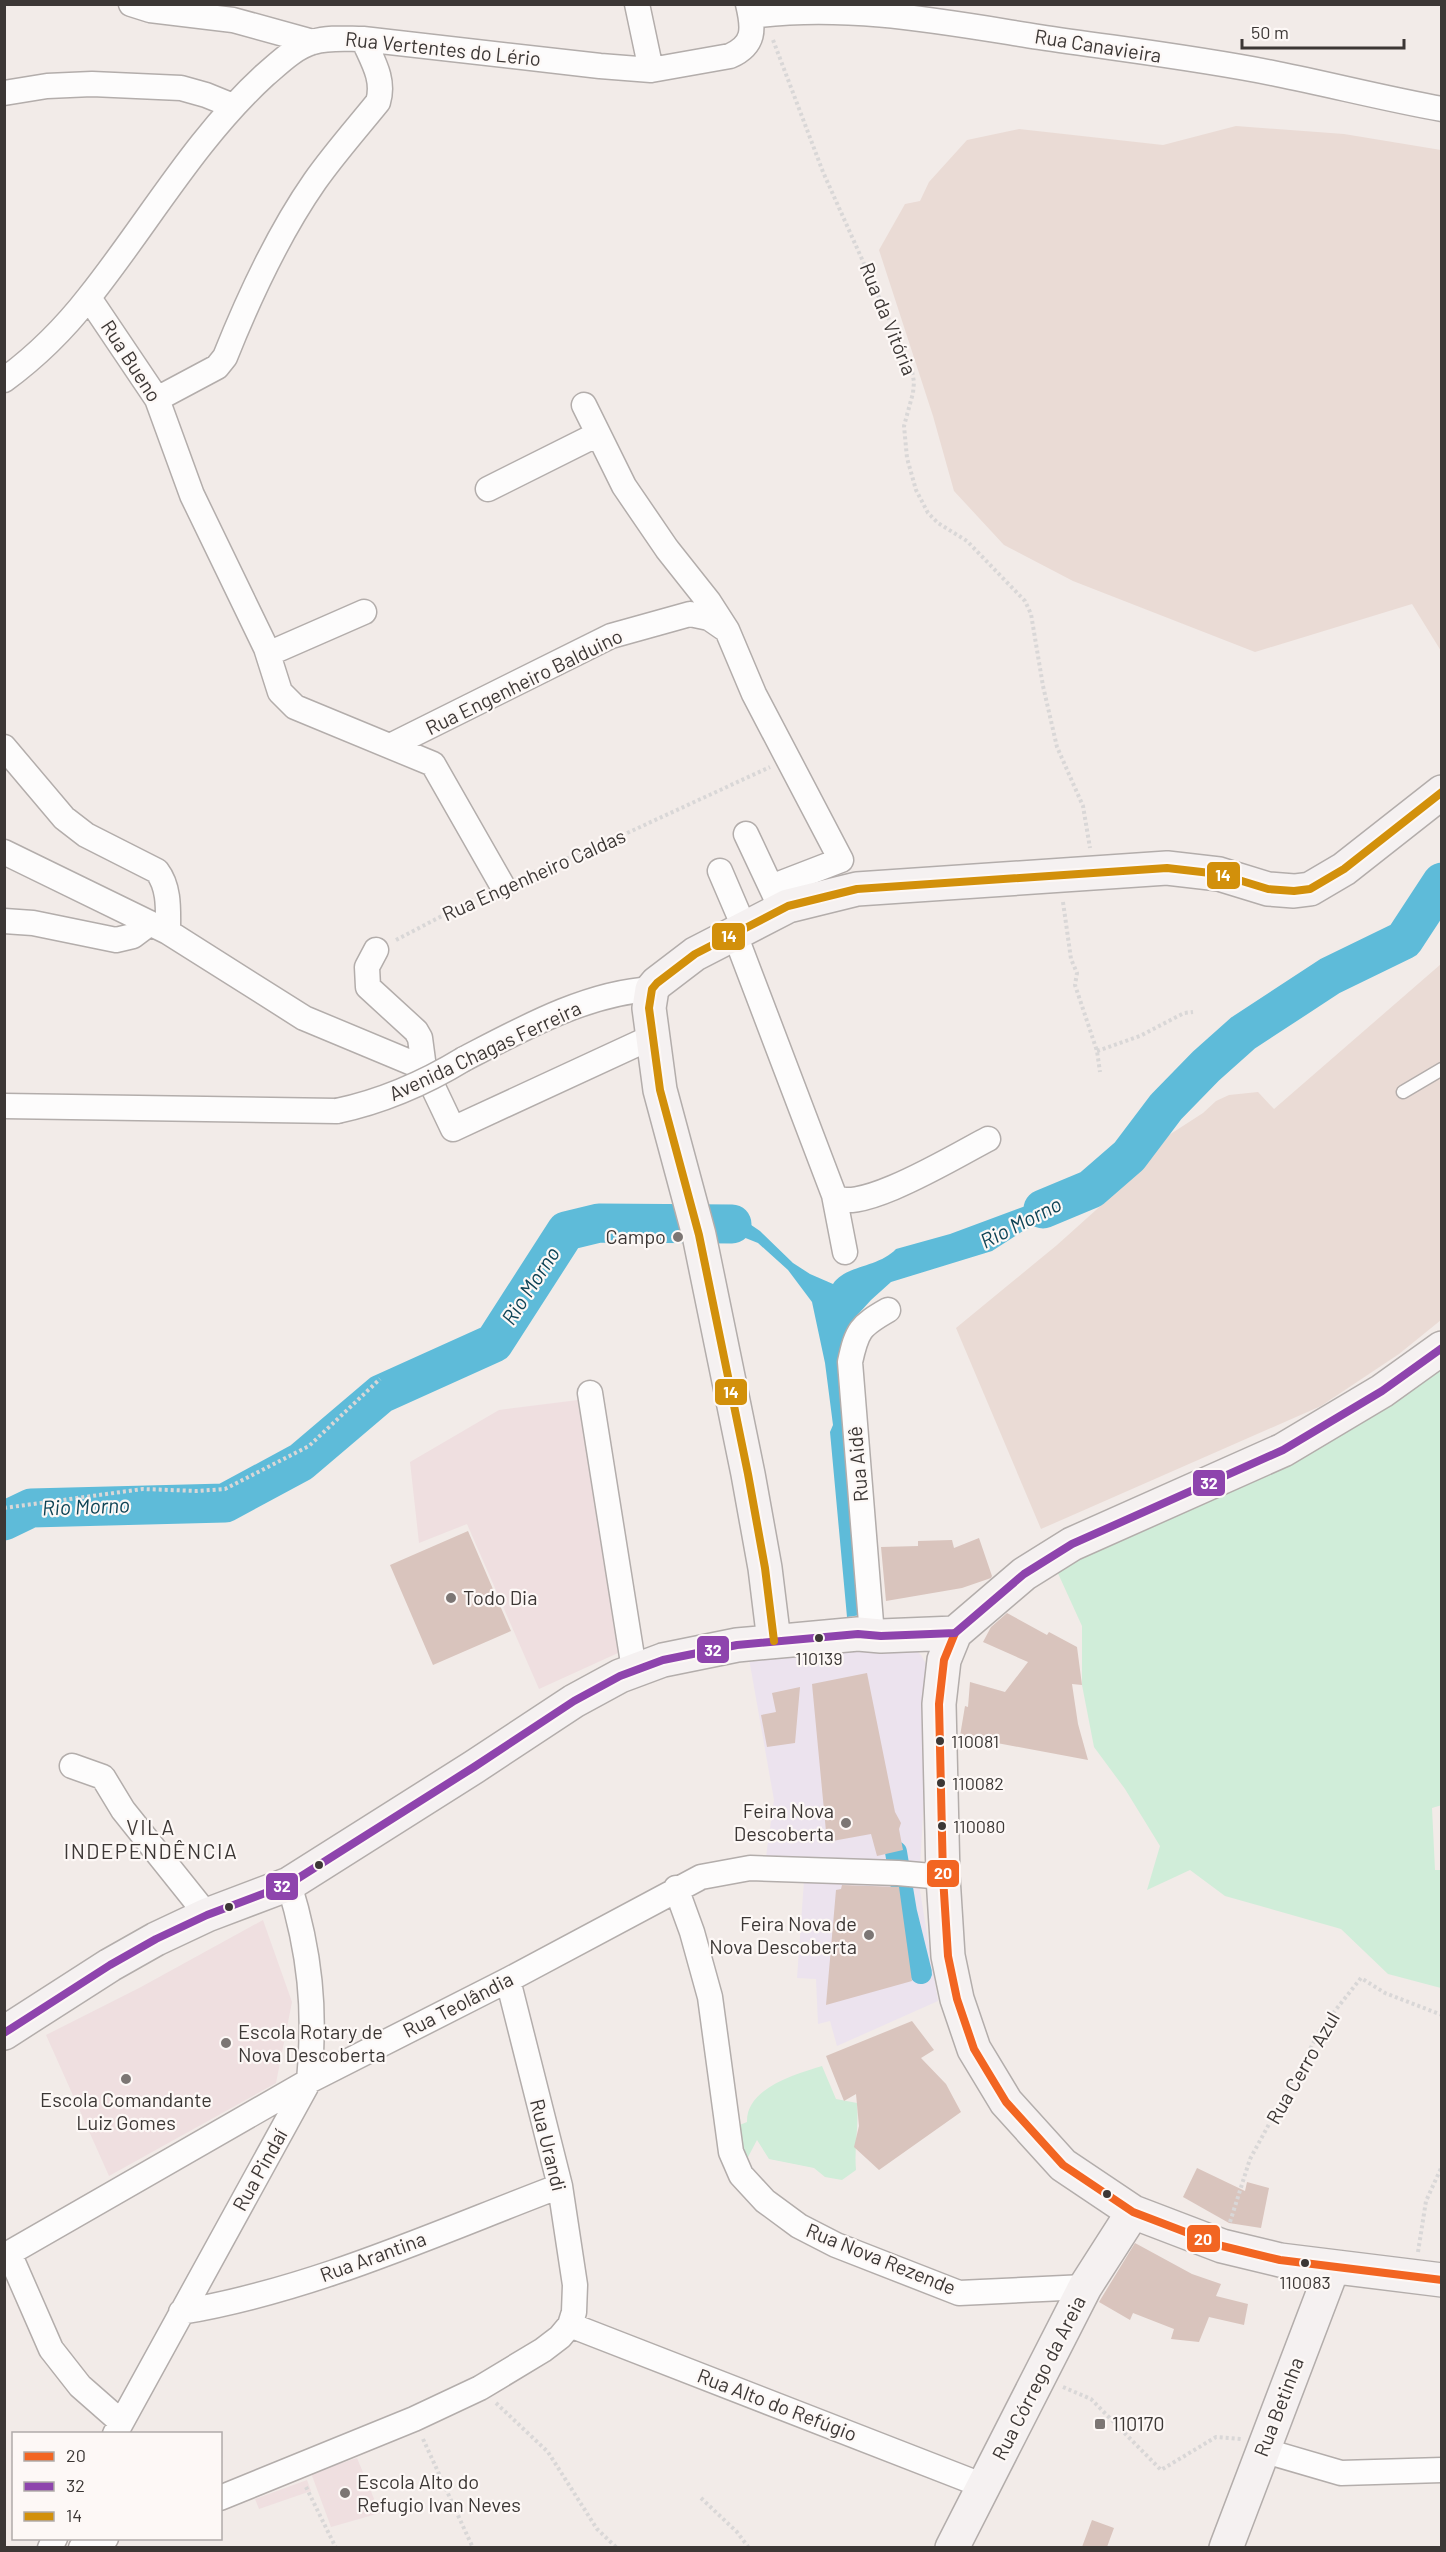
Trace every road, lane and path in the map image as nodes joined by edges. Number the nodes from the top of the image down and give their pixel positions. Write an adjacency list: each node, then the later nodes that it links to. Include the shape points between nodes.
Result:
1 (131, 4): 5 (street, via 233,20)
2 (636, 4): 6 (street)
3 (754, 12): 6 (street, Rua Vertentes do Lério, via 752,32 742,51); 9 (street, Rua Canavieira, via 902,16 1277,74); 26 (path, Rua da Vitória, via 912,371 913,393 904,426 916,490 928,513 979,553 1025,601 1031,614 1057,747 1083,806)
4 (363, 39): 5 (street, Rua Vertentes do Lério); 6 (street, Rua Vertentes do Lério); 12 (street, via 379,77 378,102 297,209 221,362)
5 (313, 42): 8 (street, Rua Vertentes do Lério, via 295,50)
6 (651, 70)
7 (4, 93): 8 (street, via 92,84 181,88)
8 (233, 106): 10 (street, Rua Vertentes do Lério)
9 (1442, 109)
10 (89, 298): 11 (street, Rua Vertentes do Lério, via 32,360); 12 (street, Rua Bueno)
11 (4, 380)
12 (158, 399): 18 (street, Rua Bueno, via 192,495)
13 (584, 405): 14 (street)
14 (598, 434): 15 (street); 17 (street, via 624,486)
15 (488, 489)
16 (364, 612): 18 (street)
17 (727, 630): 19 (street, Rua Engenheiro Balduino, via 709,618 690,614 611,636); 21 (street, via 754,694)
18 (268, 654): 19 (street, Rua Bueno, via 280,692 295,707)
19 (390, 746): 27 (street, Rua Bueno, via 433,764)
20 (4, 747): 30 (street, via 64,818 86,835 157,871 167,897)
21 (789, 758): 27 (path, Rua Engenheiro Caldas, via 612,840); 28 (street, via 841,860)
22 (1442, 792): 26 (main road, via 1344,869 1310,889 1268,889 1188,869)
23 (746, 834): 28 (street)
24 (4, 852): 30 (street)
25 (720, 871): 31 (street)
26 (1078, 873): 28 (main road); 36 (path, Rua da Vitória, via 1066,929 1077,973 1075,985)
27 (502, 885): 32 (path, Rua Engenheiro Caldas)
28 (776, 898): 31 (main road)
29 (4, 921): 30 (street, via 116,940)
30 (158, 928): 37 (street, via 304,1018)
31 (739, 930): 33 (main road, via 674,968); 43 (street)
32 (376, 950): 37 (street, via 367,967 368,987 416,1031)
33 (652, 989): 35 (main road); 41 (street, Avenida Chagas Ferreira, bridge, via 597,999 522,1030 417,1086 337,1111)
34 (1193, 1012): 36 (path)
35 (652, 1037): 37 (street, via 453,1129); 52 (main road, via 665,1113 692,1203 748,1474)
36 (1097, 1051): 39 (path, Rua da Vitória)
37 (424, 1068)
38 (1442, 1070): 40 (lane)
39 (1100, 1072)
40 (1403, 1092)
41 (4, 1106)
42 (988, 1139): 43 (street, via 874,1196 846,1201)
43 (834, 1195): 44 (street)
44 (845, 1252)
45 (888, 1310): 51 (street, Rua Aidê, via 870,1320 856,1335 850,1362)
46 (1442, 1348): 50 (main road, via 1382,1391 1283,1450 1063,1550 1024,1574)
47 (380, 1379): 49 (path, via 309,1446 225,1489 143,1489)
48 (590, 1393): 53 (street)
49 (4, 1508)
50 (955, 1634): 51 (main road); 55 (main road, via 943,1667 939,1704)
51 (872, 1635): 52 (main road)
52 (774, 1641): 53 (main road, via 737,1645)
53 (634, 1669): 56 (main road, via 574,1701)
54 (72, 1766): 58 (street, via 103,1777 123,1809)
55 (943, 1877): 57 (street, Rua Teolândia, via 750,1868 715,1872); 65 (main road, via 948,1956 957,1999 974,2049 987,2072 1006,2102 1063,2165)
56 (289, 1884): 58 (main road); 62 (street, Rua Pindaí, via 307,1952 312,1992)
57 (676, 1887): 59 (street, Rua Teolândia); 70 (street, Rua Nova Rezende, via 710,1997 731,2152 741,2175 765,2201 799,2226 836,2245 958,2293)
58 (207, 1916): 61 (main road, via 110,1965)
59 (508, 1980): 62 (street, Rua Teolândia); 64 (street, Rua Urandi)
60 (1442, 2015): 66 (path, Rua Cerro Azul, via 1385,1993 1361,1978 1322,2027 1250,2159)
61 (4, 2034)
62 (309, 2081): 67 (street, Rua Teolândia); 71 (street, Rua Pindaí)
63 (1442, 2166): 69 (path, via 1426,2201)
64 (560, 2186): 71 (street, Rua Arantina, via 303,2283 252,2299); 72 (street, Rua Urandi, via 575,2285)
65 (1133, 2212): 66 (main road); 70 (main road, Rua Córrego da Areia)
66 (1222, 2246): 68 (main road)
67 (7, 2255): 76 (street, via 51,2349)
68 (1333, 2267): 69 (main road); 77 (main road, Rua Betinha)
69 (1428, 2278)
70 (1085, 2287): 73 (main road, Rua Córrego da Areia)
71 (181, 2312): 76 (street, Rua Pindaí)
72 (572, 2319): 74 (street, via 560,2337 543,2350); 80 (street, Rua Alto do Refúgio)
73 (1039, 2377): 77 (path, via 1091,2399 1161,2470 1216,2436); 80 (main road, Rua Córrego da Areia)
74 (480, 2388): 75 (street); 87 (path, via 548,2452 597,2529)
75 (414, 2419): 78 (street); 86 (path)
76 (118, 2427)
77 (1264, 2446): 79 (street, via 1341,2473); 90 (main road, Rua Betinha)
78 (295, 2468): 81 (street); 85 (path)
79 (1442, 2470)
80 (984, 2486): 89 (main road, Rua Córrego da Areia)
81 (222, 2497)
82 (702, 2498): 88 (path)
83 (100, 2540): 84 (street)
84 (81, 2547)
85 (336, 2547)
86 (473, 2547)
87 (617, 2547)
88 (749, 2547)
89 (952, 2547)
90 (1226, 2547)

